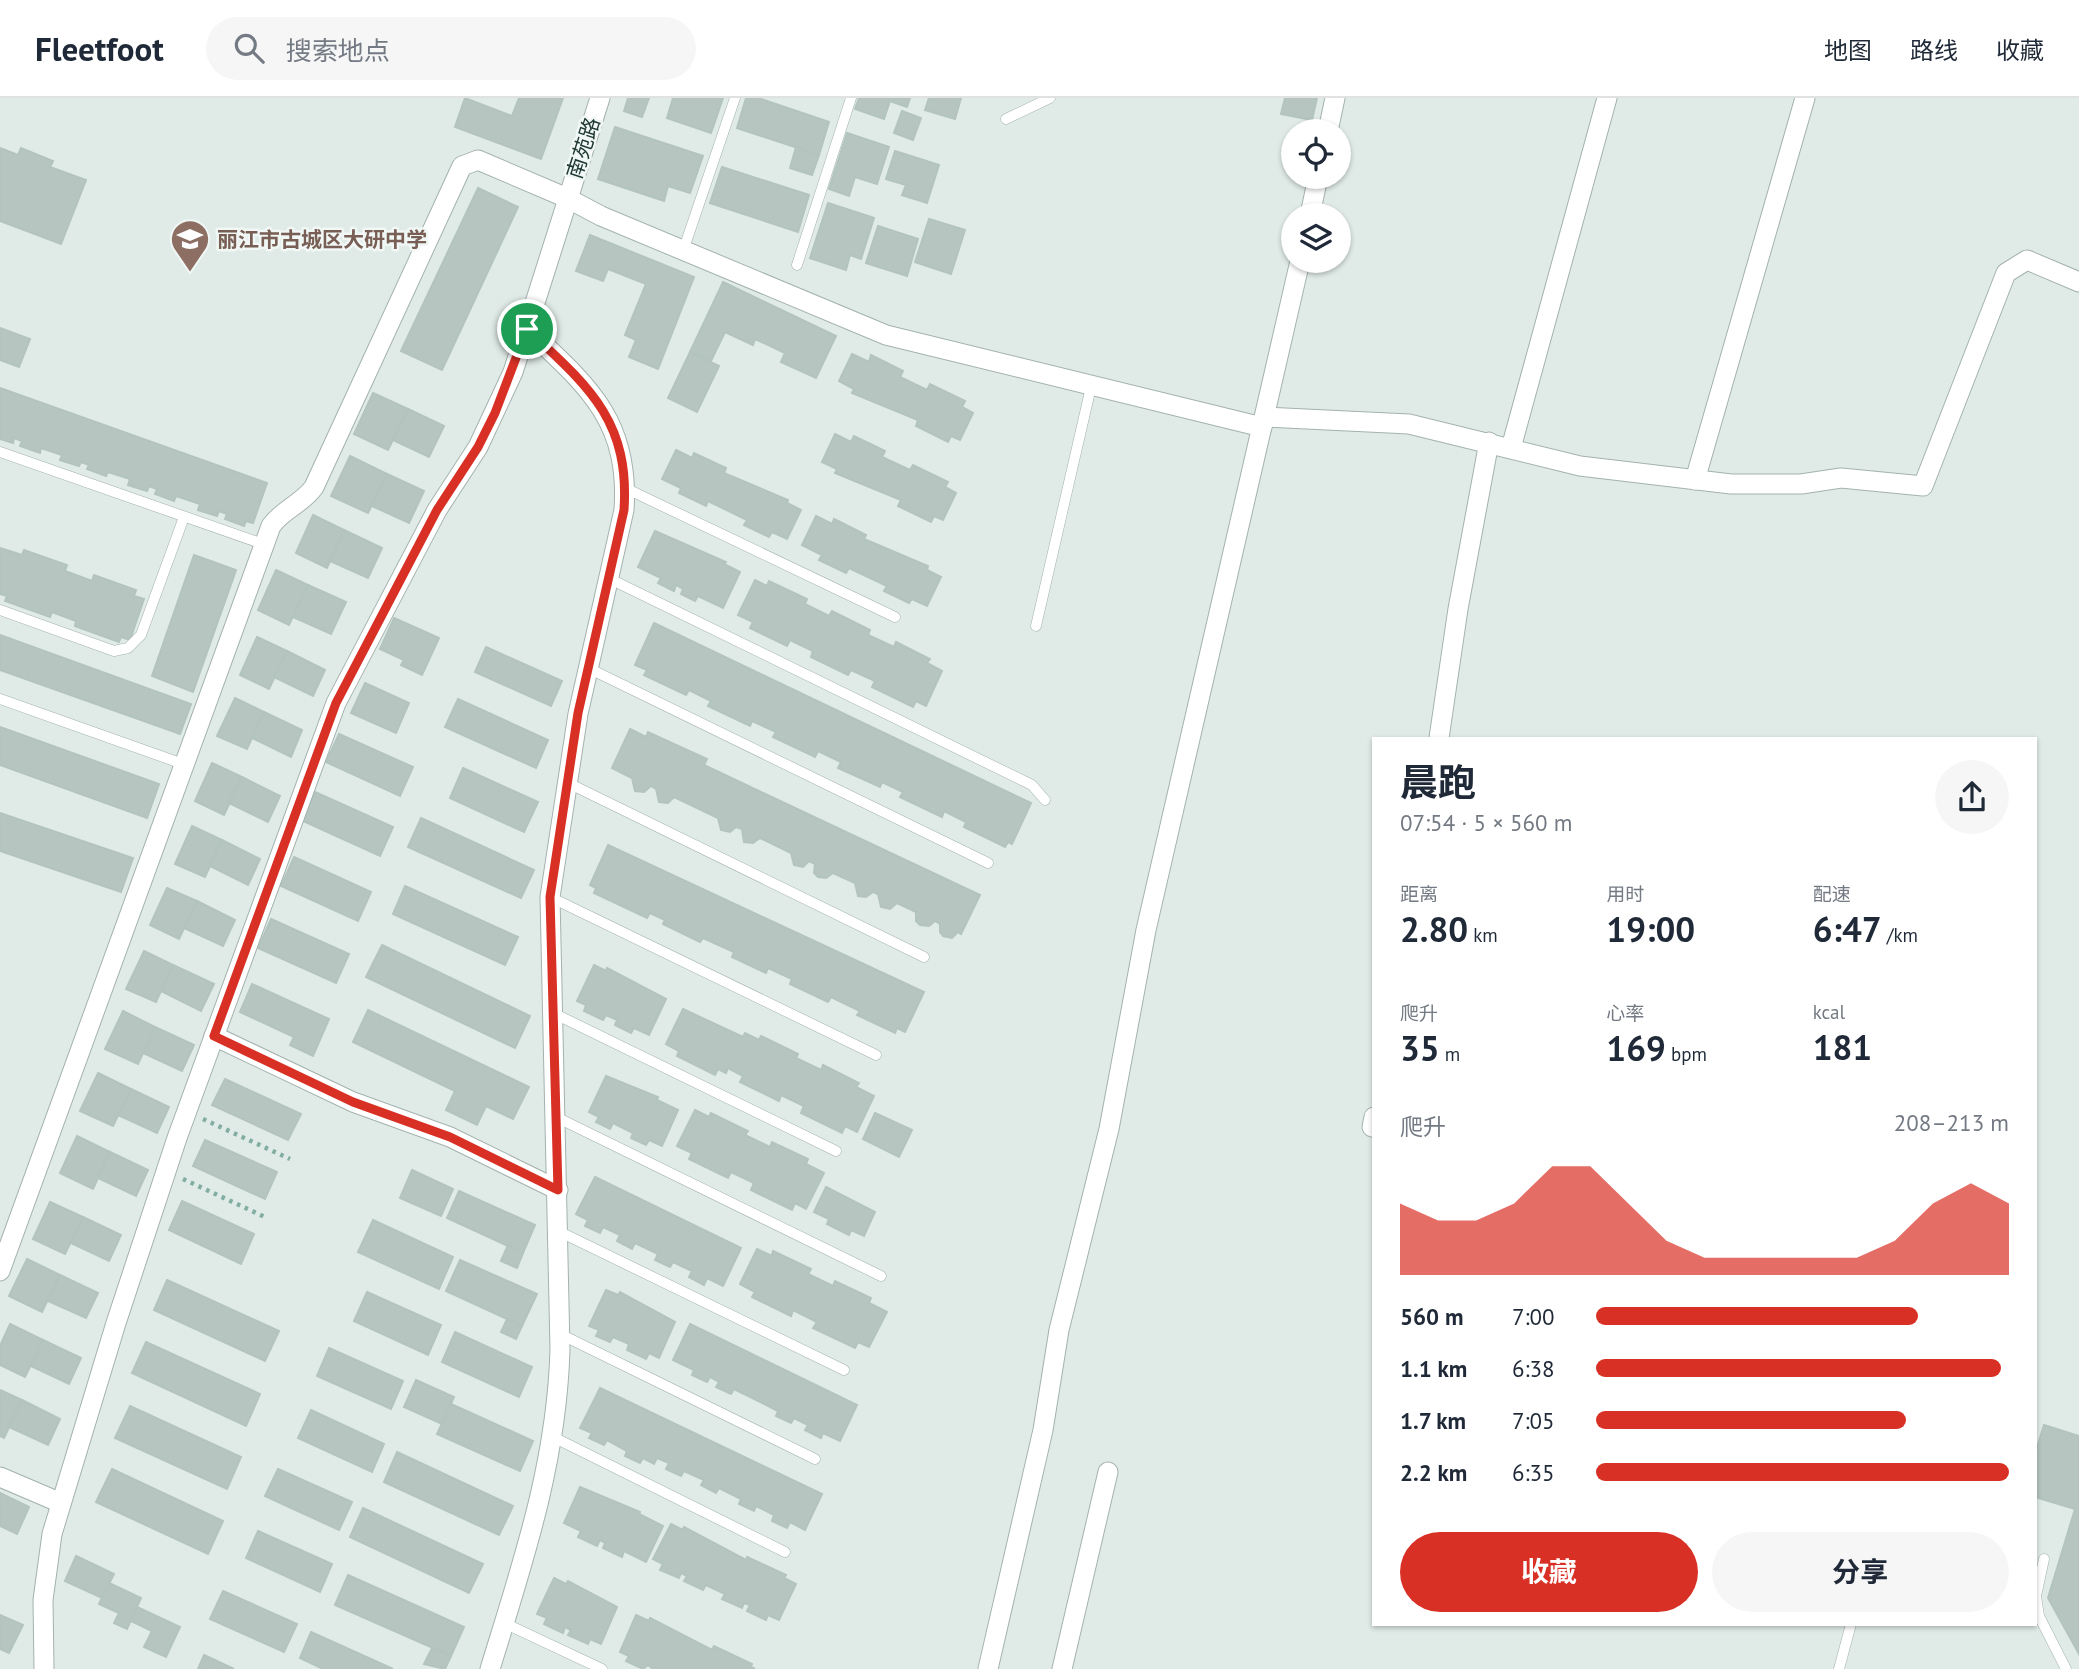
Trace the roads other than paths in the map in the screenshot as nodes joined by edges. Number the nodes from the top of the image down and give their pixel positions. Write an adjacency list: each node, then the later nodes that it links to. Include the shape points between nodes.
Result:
1 (600, 98): 10 (street, 南苑路)
2 (735, 98): 11 (lane)
3 (851, 98): 12 (lane)
4 (1050, 98): 9 (lane)
5 (1335, 98): 8 (street)
6 (1607, 98): 19 (street)
7 (1805, 98): 21 (street)
8 (1331, 119)
9 (1006, 120)
10 (567, 198): 11 (street); 15 (street, 南苑路); 24 (street, via 478,160 458,170 314,487 276,518)
11 (683, 251): 16 (street, via 886,335)
12 (797, 265)
13 (1297, 273): 17 (street)
14 (2079, 282): 21 (street, via 2027,260 2006,273 1923,486 1841,478 1762,486)
15 (527, 329): 22 (street, via 601,404 619,445); 39 (street, 南苑路, via 490,425 437,510 336,703)
16 (1091, 387): 17 (street); 28 (lane)
17 (1263, 422): 18 (street, via 1409,424); 63 (street, via 1146,930 1109,1129 1059,1330 1043,1430)
18 (1489, 442): 19 (street); 31 (street)
19 (1511, 448): 21 (street, via 1580,466)
20 (0, 452): 23 (lane)
21 (1695, 480)
22 (625, 488): 25 (street); 27 (lane)
23 (184, 517): 24 (lane); 26 (lane, via 141,635 128,648 114,651)
24 (263, 544): 32 (street)
25 (608, 577): 29 (street); 34 (lane, via 1032,785)
26 (0, 610)
27 (895, 617)
28 (1036, 626)
29 (587, 667): 33 (street); 35 (lane)
30 (0, 699): 32 (lane)
31 (1439, 737)
32 (183, 764): 45 (street)
33 (565, 782): 36 (street); 37 (lane)
34 (1045, 800)
35 (988, 863)
36 (550, 897): 38 (street); 40 (lane)
37 (924, 957)
38 (553, 1013): 41 (street); 42 (lane)
39 (214, 1036): 43 (street, via 353,1102 450,1137); 53 (street, 南苑路)
40 (876, 1055)
41 (556, 1117): 43 (street); 46 (lane)
42 (836, 1151)
43 (558, 1190): 44 (street)
44 (558, 1231): 47 (street); 48 (lane)
45 (0, 1270)
46 (881, 1276)
47 (559, 1334): 49 (street); 50 (lane)
48 (844, 1370)
49 (553, 1437): 54 (lane); 58 (street, via 543,1492)
50 (815, 1459)
51 (1108, 1472): 64 (street)
52 (0, 1477): 53 (street)
53 (61, 1503): 60 (street, 南苑路, via 44,1589)
54 (785, 1552)
55 (2044, 1559): 56 (lane)
56 (2037, 1592)
57 (2037, 1603): 66 (lane)
58 (504, 1623): 61 (street); 62 (lane)
59 (1851, 1626): 65 (lane)
60 (44, 1669)
61 (491, 1669)
62 (602, 1669)
63 (988, 1669)
64 (1062, 1669)
65 (1839, 1669)
66 (2066, 1669)

